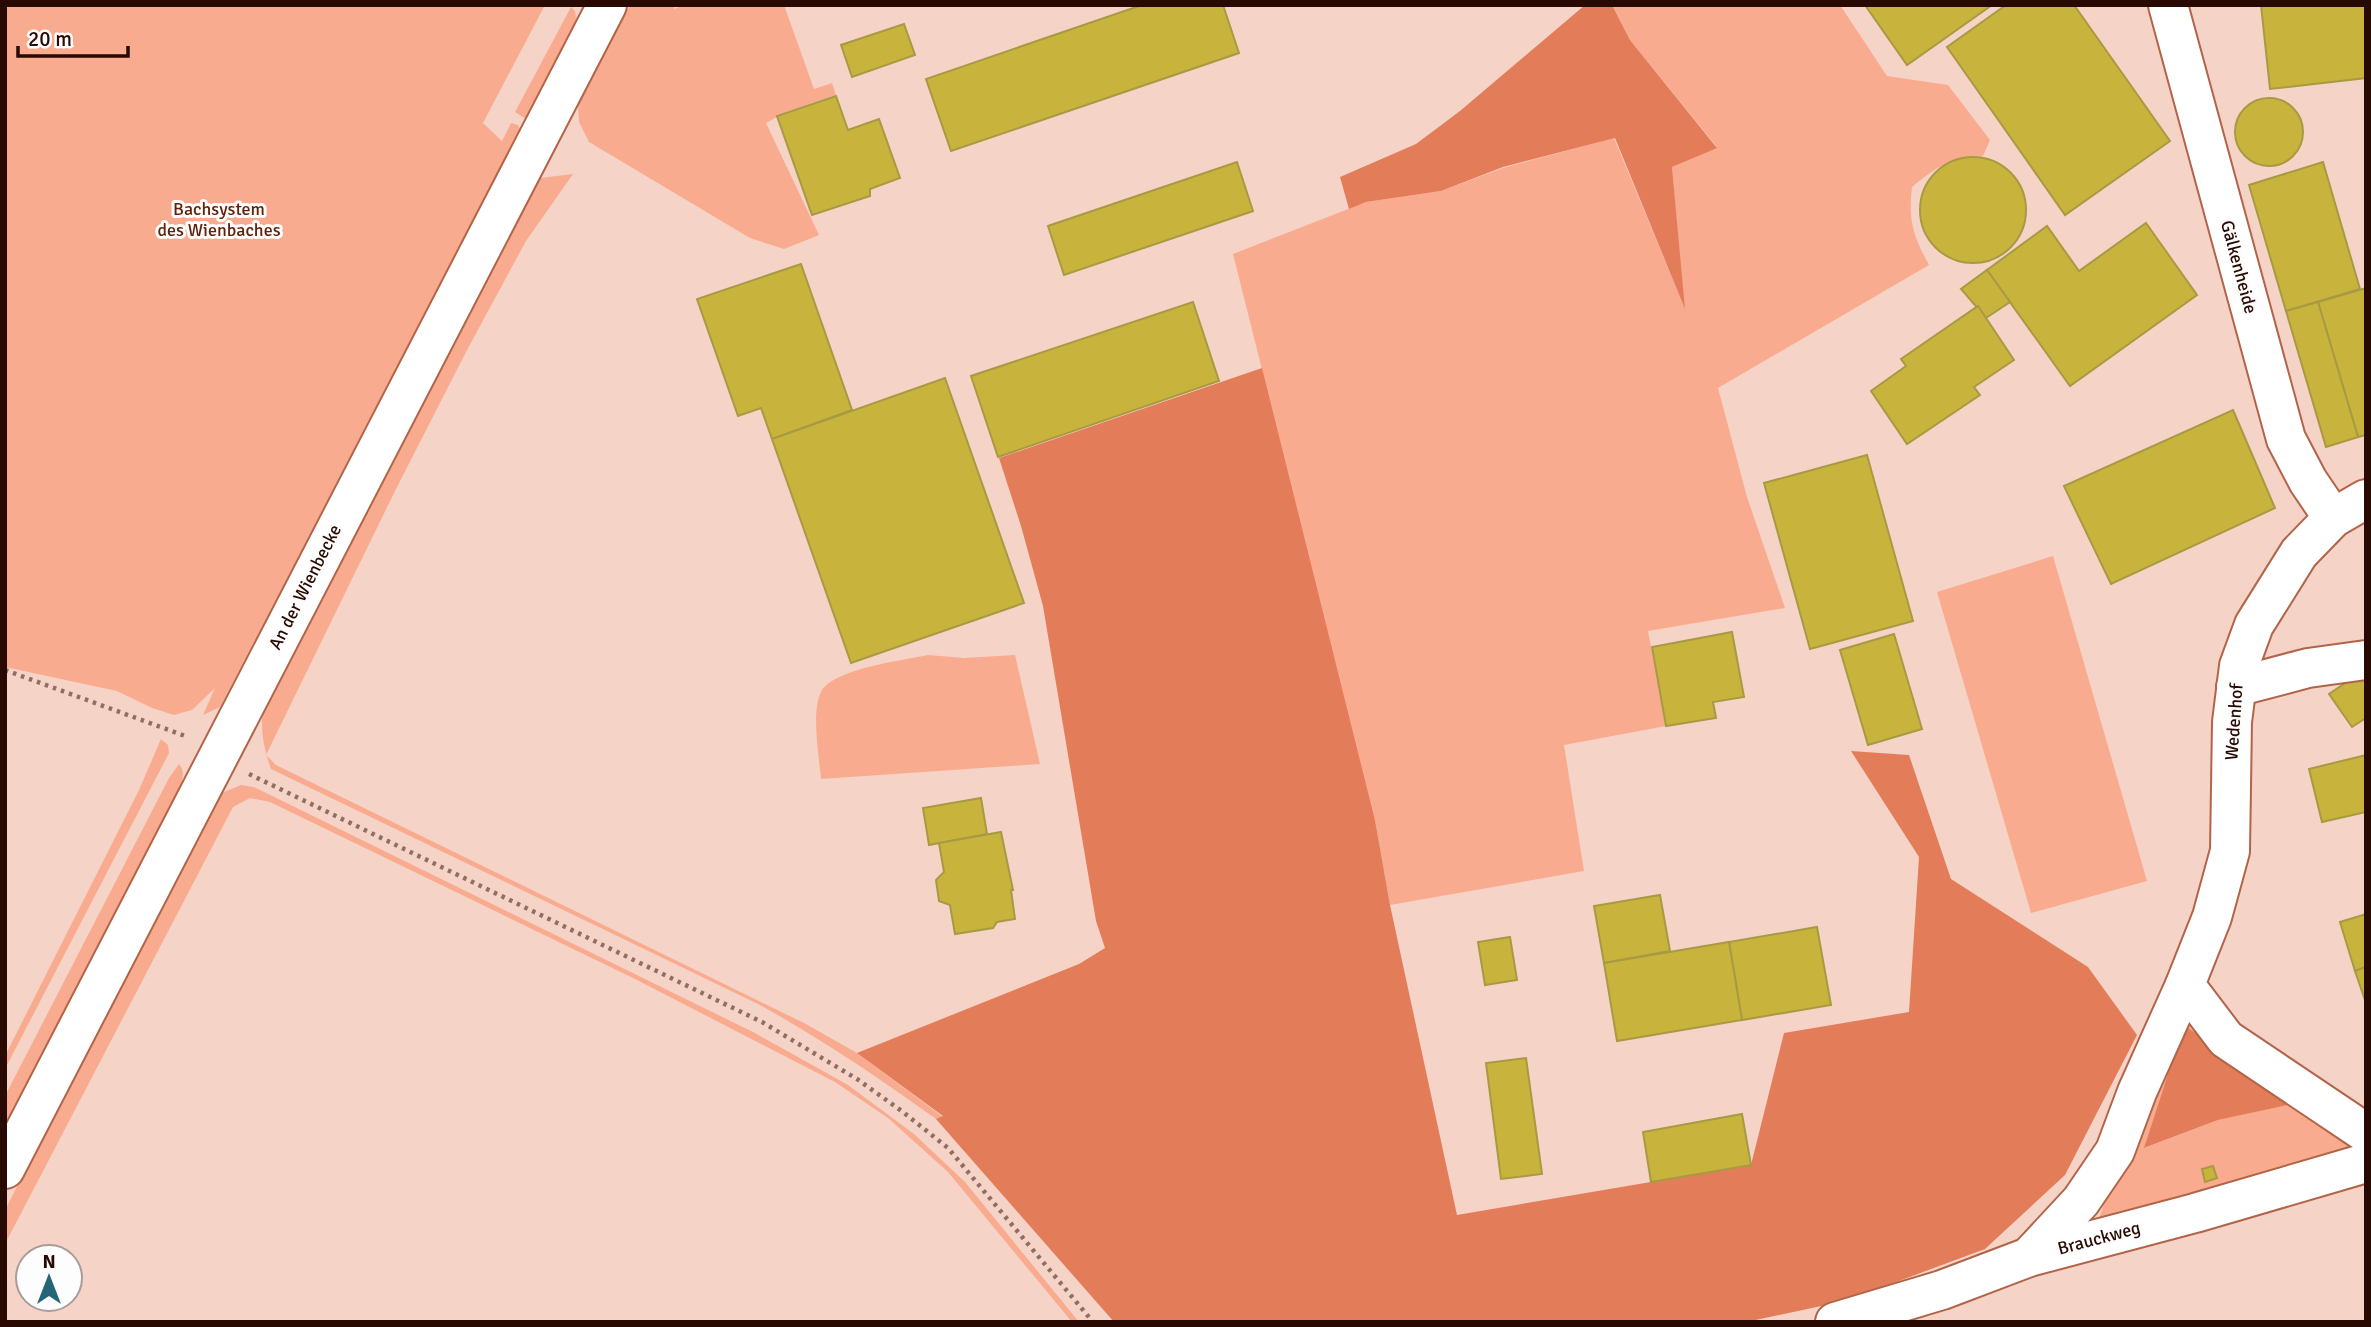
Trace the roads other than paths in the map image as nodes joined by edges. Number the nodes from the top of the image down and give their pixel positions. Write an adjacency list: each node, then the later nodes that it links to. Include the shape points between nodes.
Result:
1 (607, 5): 10 (street, An der Wienbecke)
2 (2168, 5): 4 (street, Gälkenheide, via 2286,439)
3 (2366, 499): 4 (street, Wedenhof)
4 (2333, 518): 6 (street, Wedenhof, via 2299,554 2254,625)
5 (2366, 660): 6 (street, via 2308,668)
6 (2236, 687): 7 (street, Wedenhof, via 2230,851 2212,918)
7 (2185, 985): 8 (street, via 2226,1039); 11 (street, Wedenhof, via 2115,1151 2081,1201)
8 (2366, 1133)
9 (2366, 1163): 11 (street, Brauckweg)
10 (5, 1169)
11 (2029, 1257): 12 (street, Brauckweg, via 1942,1290)
12 (1835, 1322)

